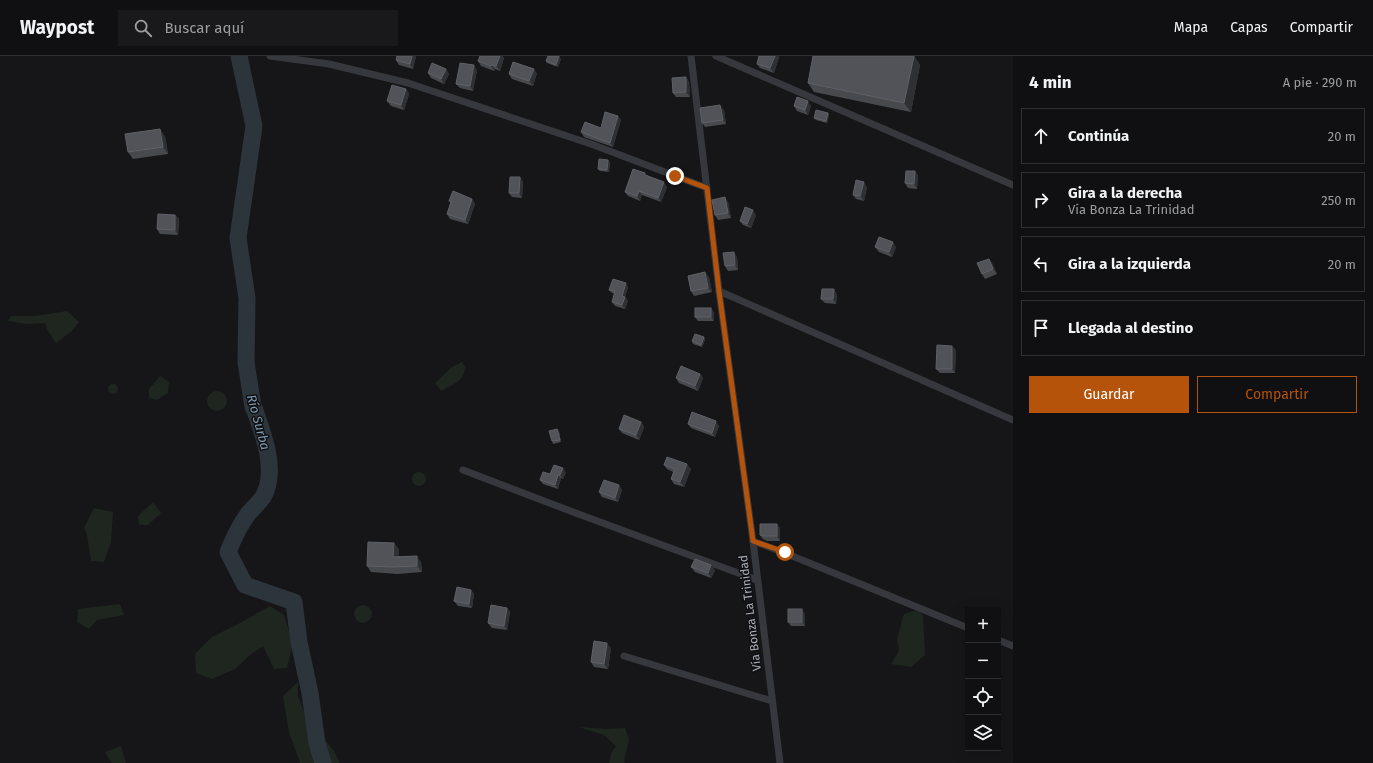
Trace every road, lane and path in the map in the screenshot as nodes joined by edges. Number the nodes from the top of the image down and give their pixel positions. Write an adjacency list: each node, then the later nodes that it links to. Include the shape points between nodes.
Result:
1 (270, 56): 5 (street, via 329,64 408,83 591,144)
2 (691, 56): 5 (street, Vía Bonza La Trinidad)
3 (716, 56): 4 (street)
4 (1013, 185)
5 (707, 188): 6 (street, Vía Bonza La Trinidad)
6 (719, 291): 7 (street); 9 (street, Vía Bonza La Trinidad)
7 (1013, 420)
8 (463, 470): 10 (street)
9 (753, 541): 10 (street, Vía Bonza La Trinidad); 11 (street)
10 (757, 580): 15 (street, Vía Bonza La Trinidad)
11 (965, 627)
12 (1001, 641): 13 (street)
13 (1013, 646)
14 (624, 656): 15 (street)
15 (772, 701): 16 (street, Vía Bonza La Trinidad)
16 (780, 763)

